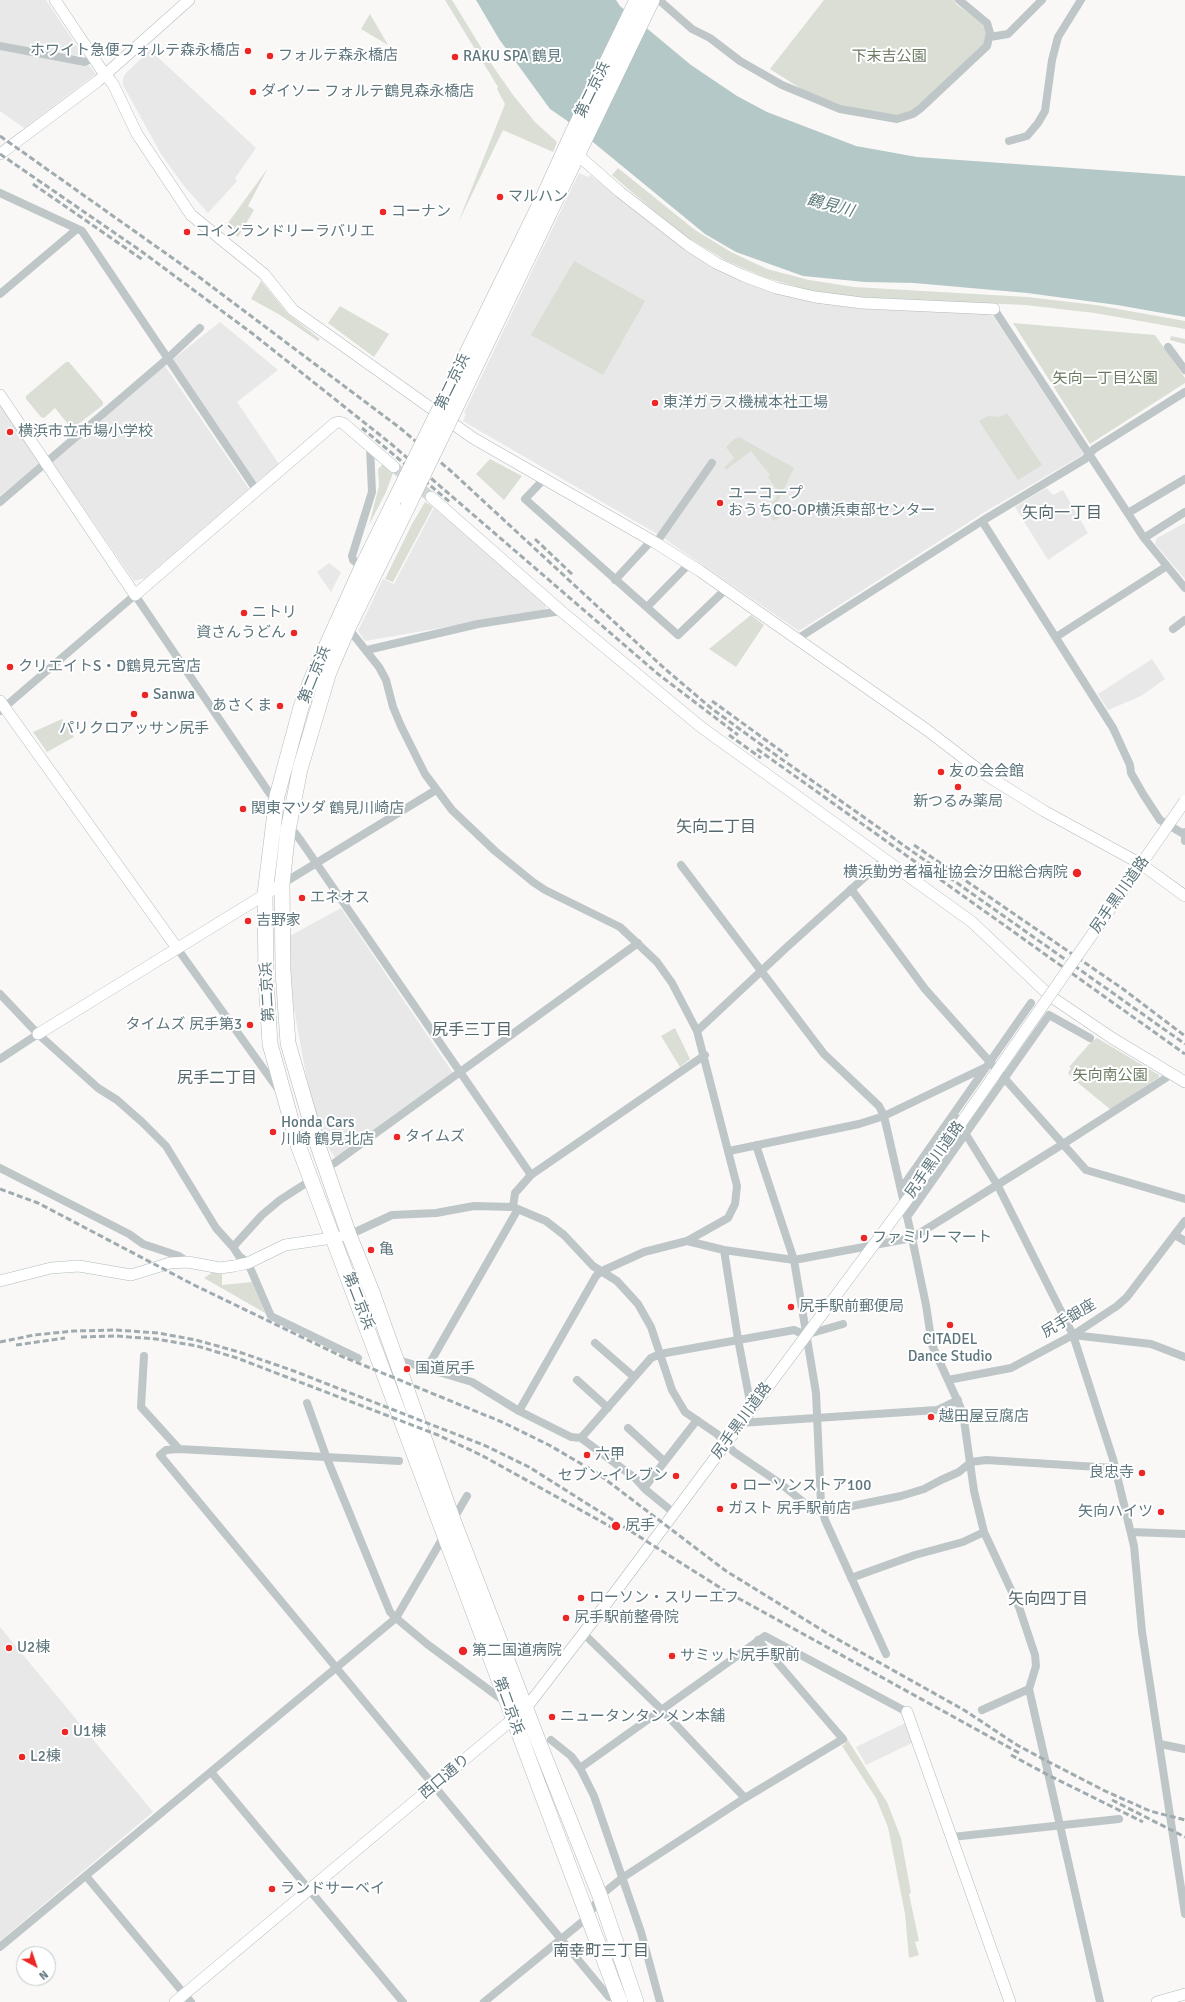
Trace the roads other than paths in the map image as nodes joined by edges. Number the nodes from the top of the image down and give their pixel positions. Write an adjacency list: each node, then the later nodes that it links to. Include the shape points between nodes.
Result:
1 (54, 0): 11 (street)
2 (189, 0): 12 (street)
3 (652, 0): 8 (highway, 第二京浜)
4 (659, 0): 9 (street, via 692,28 774,81 840,109 885,118 906,117 921,108 980,55)
5 (959, 0): 9 (street, via 986,23)
6 (1042, 0): 9 (street, via 1008,34)
7 (1081, 0): 13 (street, via 1058,37 1044,111 1038,123 1027,136)
8 (638, 9): 14 (highway, 第二京浜)
9 (990, 37)
10 (0, 46): 11 (street, via 85,62)
11 (93, 58): 12 (street)
12 (106, 75): 15 (street); 31 (street, via 113,84 137,134 191,215 264,274 292,310 473,438)
13 (1009, 141)
14 (575, 144): 19 (street, via 620,192 688,245 716,263 770,286 816,297 862,303); 36 (highway, 第二京浜, bridge, via 542,200 449,407)
15 (0, 154)
16 (0, 193): 17 (street)
17 (77, 229): 18 (street); 22 (street, via 82,231)
18 (0, 294)
19 (994, 309): 27 (street)
20 (200, 328): 22 (street)
21 (1168, 347): 23 (street)
22 (167, 359): 28 (street); 33 (street)
23 (1185, 370)
24 (1185, 392): 27 (street)
25 (0, 395): 28 (street)
26 (370, 447): 30 (street); 33 (street, via 343,423 335,423); 44 (street, via 372,492 352,556)
27 (1089, 454): 38 (street); 39 (street)
28 (46, 462): 35 (street); 48 (street)
29 (712, 463): 41 (street)
30 (394, 467)
31 (544, 479): 41 (street); 45 (street, via 525,500)
32 (1185, 479): 38 (street)
33 (257, 492): 48 (street)
34 (431, 497): 50 (street)
35 (0, 502)
36 (402, 502): 44 (highway, 第二京浜); 52 (highway, 第二京浜)
37 (1185, 512): 40 (street)
38 (1128, 513): 40 (street)
39 (982, 521): 54 (street); 55 (street)
40 (1144, 538): 43 (street)
41 (654, 541): 42 (street); 45 (street)
42 (689, 564): 47 (street); 49 (street)
43 (1167, 566): 46 (street); 54 (street)
44 (362, 567): 59 (highway, 第二京浜, via 301,707)
45 (615, 580): 49 (street)
46 (1185, 588)
47 (726, 589): 49 (street, via 678,635); 55 (street)
48 (135, 595): 57 (street); 59 (street, via 270,794)
49 (647, 607)
50 (562, 611): 56 (street, via 478,624); 63 (street, via 701,727)
51 (1185, 620): 53 (street)
52 (348, 628): 56 (street); 61 (highway, 第二京浜, via 329,672 315,715 300,768)
53 (1173, 629)
54 (1056, 637): 62 (street, via 1113,728 1130,765 1131,773 1160,820 1182,833)
55 (797, 639): 65 (street, via 927,730 983,773 1044,811)
56 (367, 650): 58 (street, via 386,680 392,707 425,774)
57 (2, 706): 72 (street)
58 (436, 790): 64 (street); 71 (street, via 452,810 495,851 534,882 620,927)
59 (277, 796): 69 (highway, 第二京浜)
60 (1185, 801): 65 (street, 尻手黒川道路, bridge)
61 (288, 830): 64 (street, via 295,832); 67 (highway, 第二京浜)
62 (1185, 832)
63 (885, 859): 68 (street); 75 (street, via 972,922)
64 (316, 864): 67 (street); 83 (street)
65 (1140, 864): 70 (street); 75 (street, 尻手黒川道路, bridge)
66 (681, 865): 73 (street)
67 (282, 884): 69 (street); 95 (highway, 第二京浜, via 283,971 288,1043)
68 (851, 889): 73 (street); 82 (street, via 925,989)
69 (265, 894): 72 (street); 87 (highway, 第二京浜, via 270,1044)
70 (1183, 894)
71 (638, 943): 77 (street, via 667,974); 83 (street)
72 (177, 948): 78 (street); 87 (street)
73 (762, 972): 77 (street); 89 (street, via 824,1054 857,1083 879,1106)
74 (0, 994): 78 (street)
75 (1050, 996): 84 (street); 101 (street, 尻手黒川道路, bridge)
76 (1032, 1004): 82 (street)
77 (697, 1031): 80 (street)
78 (38, 1034): 81 (street); 111 (street, via 160,1139 216,1228)
79 (1090, 1038): 85 (street, via 1049,1015)
80 (704, 1056): 93 (street); 96 (street)
81 (0, 1059)
82 (988, 1064): 85 (street); 88 (street); 89 (street)
83 (459, 1073): 95 (street); 96 (street)
84 (1172, 1074): 86 (street); 91 (street)
85 (1005, 1079): 90 (street); 91 (street)
86 (1185, 1082)
87 (284, 1095): 97 (highway, 第二京浜)
88 (954, 1115): 90 (street); 99 (street)
89 (884, 1116): 92 (street, via 859,1124); 99 (street)
90 (967, 1134): 98 (street); 103 (street)
91 (1063, 1144): 98 (street); 100 (street, via 1086,1170)
92 (756, 1145): 93 (street); 114 (street)
93 (729, 1151): 109 (street, via 737,1186 732,1212 721,1223)
94 (0, 1168): 115 (street, via 144,1244 179,1256)
95 (326, 1168): 105 (highway, 第二京浜)
96 (531, 1175): 102 (street, via 515,1193)
97 (311, 1180): 107 (highway, 第二京浜); 111 (street, via 262,1215)
98 (998, 1186): 108 (street); 121 (street)
99 (901, 1188): 101 (street)
100 (1185, 1199)
101 (904, 1204): 103 (street); 112 (street, 尻手黒川道路)
102 (516, 1208): 105 (street, via 474,1206 436,1213 392,1215); 117 (street, via 546,1221 564,1235 593,1266); 129 (street)
103 (907, 1217): 108 (street)
104 (1185, 1221): 106 (street, 尻手銀座)
105 (349, 1235): 107 (street); 128 (highway, 第二京浜, via 372,1292)
106 (1175, 1235): 110 (street); 121 (street, 尻手銀座, via 1117,1306)
107 (334, 1238): 116 (street, via 285,1245); 158 (highway, 第二京浜)
108 (912, 1238): 112 (street); 132 (street, via 932,1345)
109 (687, 1241): 113 (street); 117 (street, via 644,1252)
110 (1185, 1241)
111 (233, 1247): 116 (street)
112 (872, 1247): 114 (street); 120 (street, 尻手黒川道路)
113 (724, 1250): 114 (street); 122 (street)
114 (794, 1260): 120 (street)
115 (188, 1262): 116 (street, via 220,1268); 118 (street, via 170,1263 131,1275 79,1266 51,1268)
116 (248, 1263): 127 (street, via 271,1316)
117 (602, 1270): 124 (street, via 617,1281 638,1304 651,1327); 137 (street, via 596,1276)
118 (0, 1281)
119 (843, 1324): 120 (street)
120 (805, 1335): 122 (street, via 794,1330); 135 (street, 尻手黒川道路); 138 (street, via 812,1366)
121 (1073, 1335): 126 (street, via 1151,1344); 132 (street, 尻手銀座, via 1011,1368); 149 (street)
122 (738, 1339): 124 (street); 135 (street)
123 (595, 1343): 130 (street)
124 (660, 1354): 130 (street, via 651,1358); 139 (street, via 676,1398 685,1412)
125 (144, 1356): 144 (street, via 141,1407)
126 (1185, 1357)
127 (358, 1358)
128 (394, 1359): 129 (street); 154 (highway, 第二京浜)
129 (427, 1368): 137 (street, via 472,1382)
130 (634, 1378): 136 (street)
131 (577, 1380): 136 (street)
132 (948, 1380): 133 (street)
133 (958, 1400): 138 (street, via 937,1410); 148 (street, via 963,1413)
134 (307, 1403): 145 (street)
135 (751, 1407): 140 (street, 尻手黒川道路)
136 (608, 1408): 142 (street)
137 (519, 1411): 142 (street, via 571,1436)
138 (817, 1419): 140 (street); 152 (street, via 820,1504)
139 (697, 1420): 143 (street); 147 (street)
140 (740, 1423): 143 (street, 尻手黒川道路)
141 (628, 1428): 147 (street)
142 (582, 1438): 150 (street, via 636,1478)
143 (725, 1443): 152 (street, via 812,1509); 153 (street, 尻手黒川道路)
144 (179, 1449): 145 (street); 164 (street, via 166,1450 160,1455)
145 (326, 1456): 146 (street); 160 (street, via 390,1612)
146 (400, 1461)
147 (664, 1461): 150 (street)
148 (971, 1462): 149 (street, via 986,1460); 152 (street, via 958,1472 924,1489); 155 (street, via 974,1491)
149 (1114, 1468): 156 (street)
150 (644, 1488): 153 (street)
151 (467, 1496): 154 (street)
152 (823, 1512): 159 (street)
153 (674, 1513): 161 (street, 西口通り)
154 (453, 1520): 167 (highway, 第二京浜)
155 (984, 1532): 159 (street, via 962,1542 915,1555); 165 (street, via 1020,1607 1035,1655 1036,1666)
156 (1131, 1532): 157 (street); 173 (street, via 1142,1632)
157 (1185, 1534)
158 (444, 1536): 160 (street); 166 (highway, 第二京浜)
159 (851, 1578): 163 (street)
160 (396, 1618): 164 (street); 166 (street)
161 (584, 1634): 167 (street, 西口通り); 168 (street)
162 (758, 1640): 168 (street); 170 (street, via 765,1636); 178 (street, via 843,1739)
163 (886, 1654)
164 (336, 1668): 176 (street); 177 (street)
165 (1029, 1689): 169 (street); 180 (street)
166 (508, 1704): 171 (highway, 第二京浜)
167 (526, 1708): 171 (street, 西口通り); 185 (highway, 第二京浜)
168 (660, 1709): 175 (street); 178 (street)
169 (982, 1710)
170 (907, 1712): 181 (street)
171 (513, 1720): 177 (street, 西口通り); 187 (highway, 第二京浜)
172 (551, 1740): 175 (street, via 571,1756)
173 (1160, 1744): 174 (street); 186 (street)
174 (1185, 1749)
175 (580, 1768): 183 (street, via 594,1796)
176 (211, 1772): 182 (street); 184 (street)
177 (434, 1786): 184 (street, 西口通り); 188 (street)
178 (745, 1798): 183 (street)
179 (1119, 1819): 180 (street)
180 (1060, 1825): 181 (street); 199 (street)
181 (952, 1837): 198 (street)
182 (86, 1876): 189 (street); 191 (street)
183 (622, 1878): 185 (street); 197 (street, via 641,1932)
184 (310, 1890): 191 (street, 西口通り); 194 (street)
185 (600, 1896): 187 (street); 196 (highway, 第二京浜)
186 (1185, 1914)
187 (588, 1917): 188 (street); 192 (highway, 第二京浜)
188 (562, 1938): 192 (street, via 609,1997); 195 (street)
189 (0, 1948)
190 (1185, 1994): 200 (street)
191 (188, 1998): 193 (street, 西口通り)
192 (619, 2000)
193 (175, 2002)
194 (403, 2002)
195 (484, 2002)
196 (636, 2002)
197 (660, 2002)
198 (1010, 2002)
199 (1100, 2002)
200 (1157, 2002)

